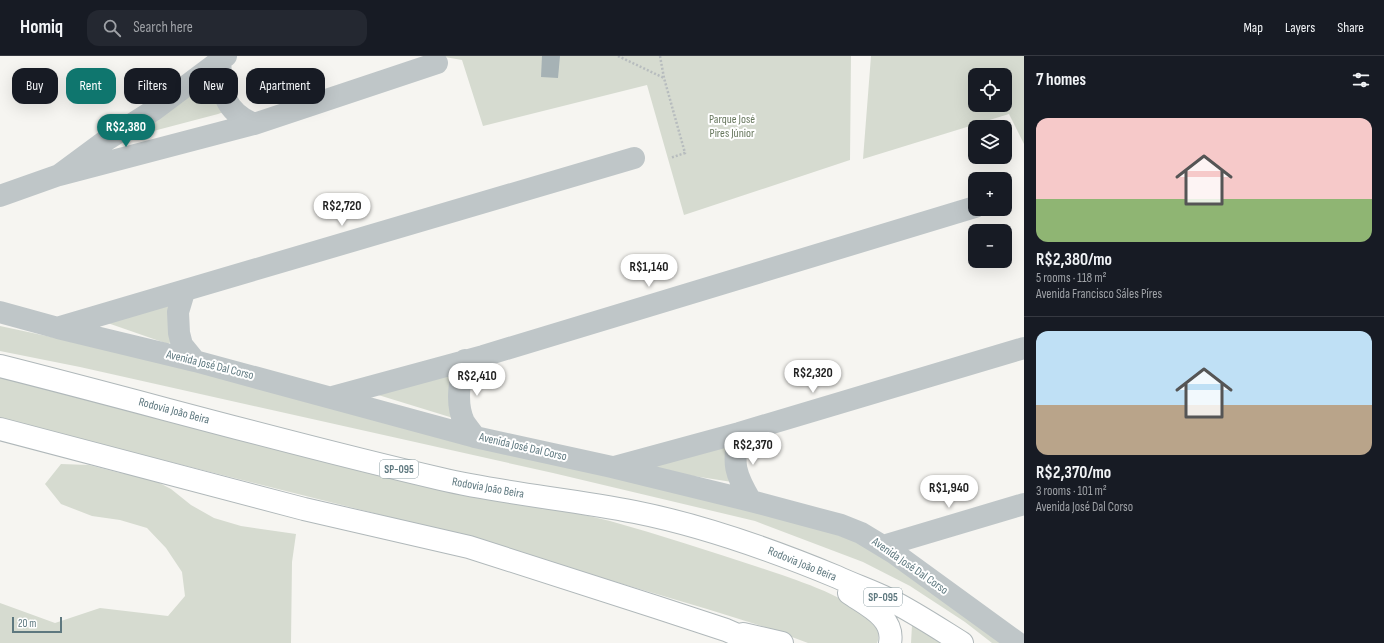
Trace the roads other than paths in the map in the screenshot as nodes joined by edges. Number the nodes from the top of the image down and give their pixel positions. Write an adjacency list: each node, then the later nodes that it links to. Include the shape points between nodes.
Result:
1 (223, 59): 3 (street, via 222,85 227,101 233,111); 5 (street)
2 (437, 63): 3 (street)
3 (254, 124): 5 (street)
4 (634, 158): 8 (street)
5 (59, 175): 6 (street)
6 (0, 196)
7 (968, 209): 12 (street)
8 (184, 292): 10 (street); 13 (street, via 178,312 179,333 182,345)
9 (0, 312): 10 (street, Avenida José Dal Corso)
10 (58, 328): 13 (street, Avenida José Dal Corso)
11 (1024, 348): 17 (street)
12 (465, 360): 15 (street); 18 (street, via 460,380 460,410)
13 (195, 361): 15 (street, Avenida José Dal Corso)
14 (0, 366): 23 (main road, Rodovia João Beira / SP-095, via 443,480 592,504 686,524)
15 (332, 397): 18 (street, Avenida José Dal Corso)
16 (0, 429): 24 (main road, via 304,509 469,547)
17 (739, 433): 19 (street); 20 (street, via 735,452 736,466 741,483)
18 (476, 437): 19 (street, Avenida José Dal Corso)
19 (612, 467): 20 (street, Avenida José Dal Corso)
20 (751, 501): 22 (street, Avenida José Dal Corso, via 841,525)
21 (1024, 504): 22 (street)
22 (883, 546): 29 (street, Avenida José Dal Corso)
23 (799, 561): 27 (main road, via 882,615 891,636); 28 (main road, Rodovia João Beira / SP-095, via 888,599)
24 (726, 630): 25 (main road); 26 (main road)
25 (756, 643)
26 (782, 643)
27 (890, 643)
28 (962, 643)
29 (1018, 643)

